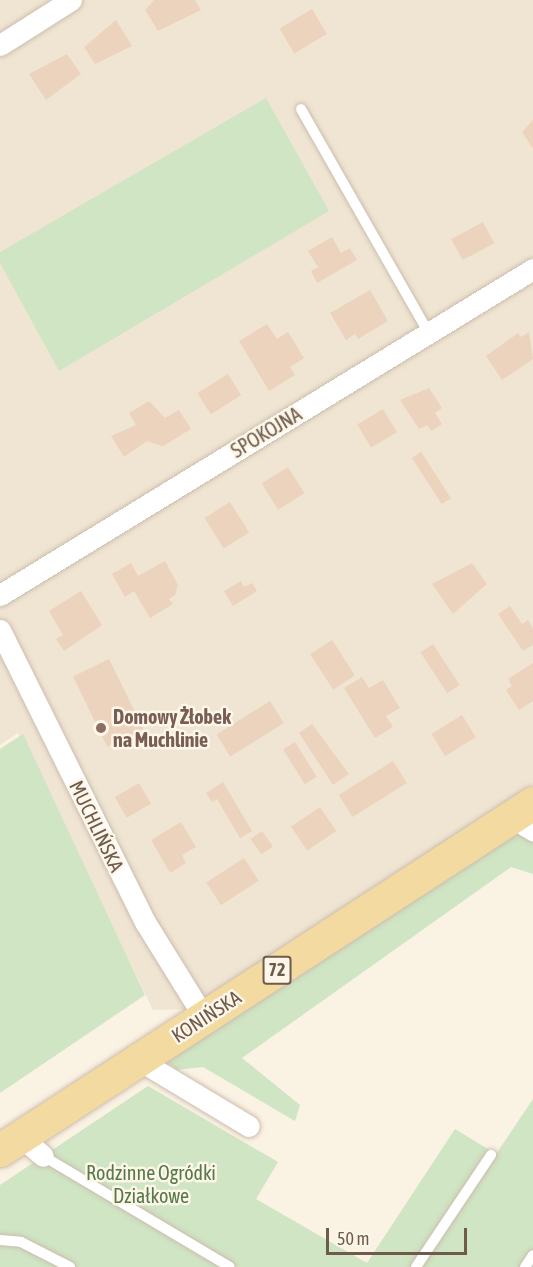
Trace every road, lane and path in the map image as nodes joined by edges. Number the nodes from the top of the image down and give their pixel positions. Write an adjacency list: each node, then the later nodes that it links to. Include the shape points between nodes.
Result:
1 (71, 0): 2 (street)
2 (0, 45)
3 (301, 109): 5 (lane)
4 (533, 269): 5 (street, SPOKOJNA)
5 (429, 333): 6 (street, SPOKOJNA)
6 (0, 595)
7 (0, 630): 9 (street, MUCHLIŃSKA, via 145,922)
8 (526, 817): 9 (main road, KONIŃSKA / 72)
9 (204, 1017): 10 (main road, KONIŃSKA / 72)
10 (139, 1060): 11 (street); 12 (main road, KONIŃSKA / 72)
11 (249, 1126)
12 (21, 1147): 17 (lane)
13 (491, 1155): 18 (lane)
14 (0, 1240): 16 (lane, via 21,1242)
15 (533, 1255): 19 (lane)
16 (70, 1267)
17 (230, 1267)
18 (416, 1267)
19 (525, 1267)

